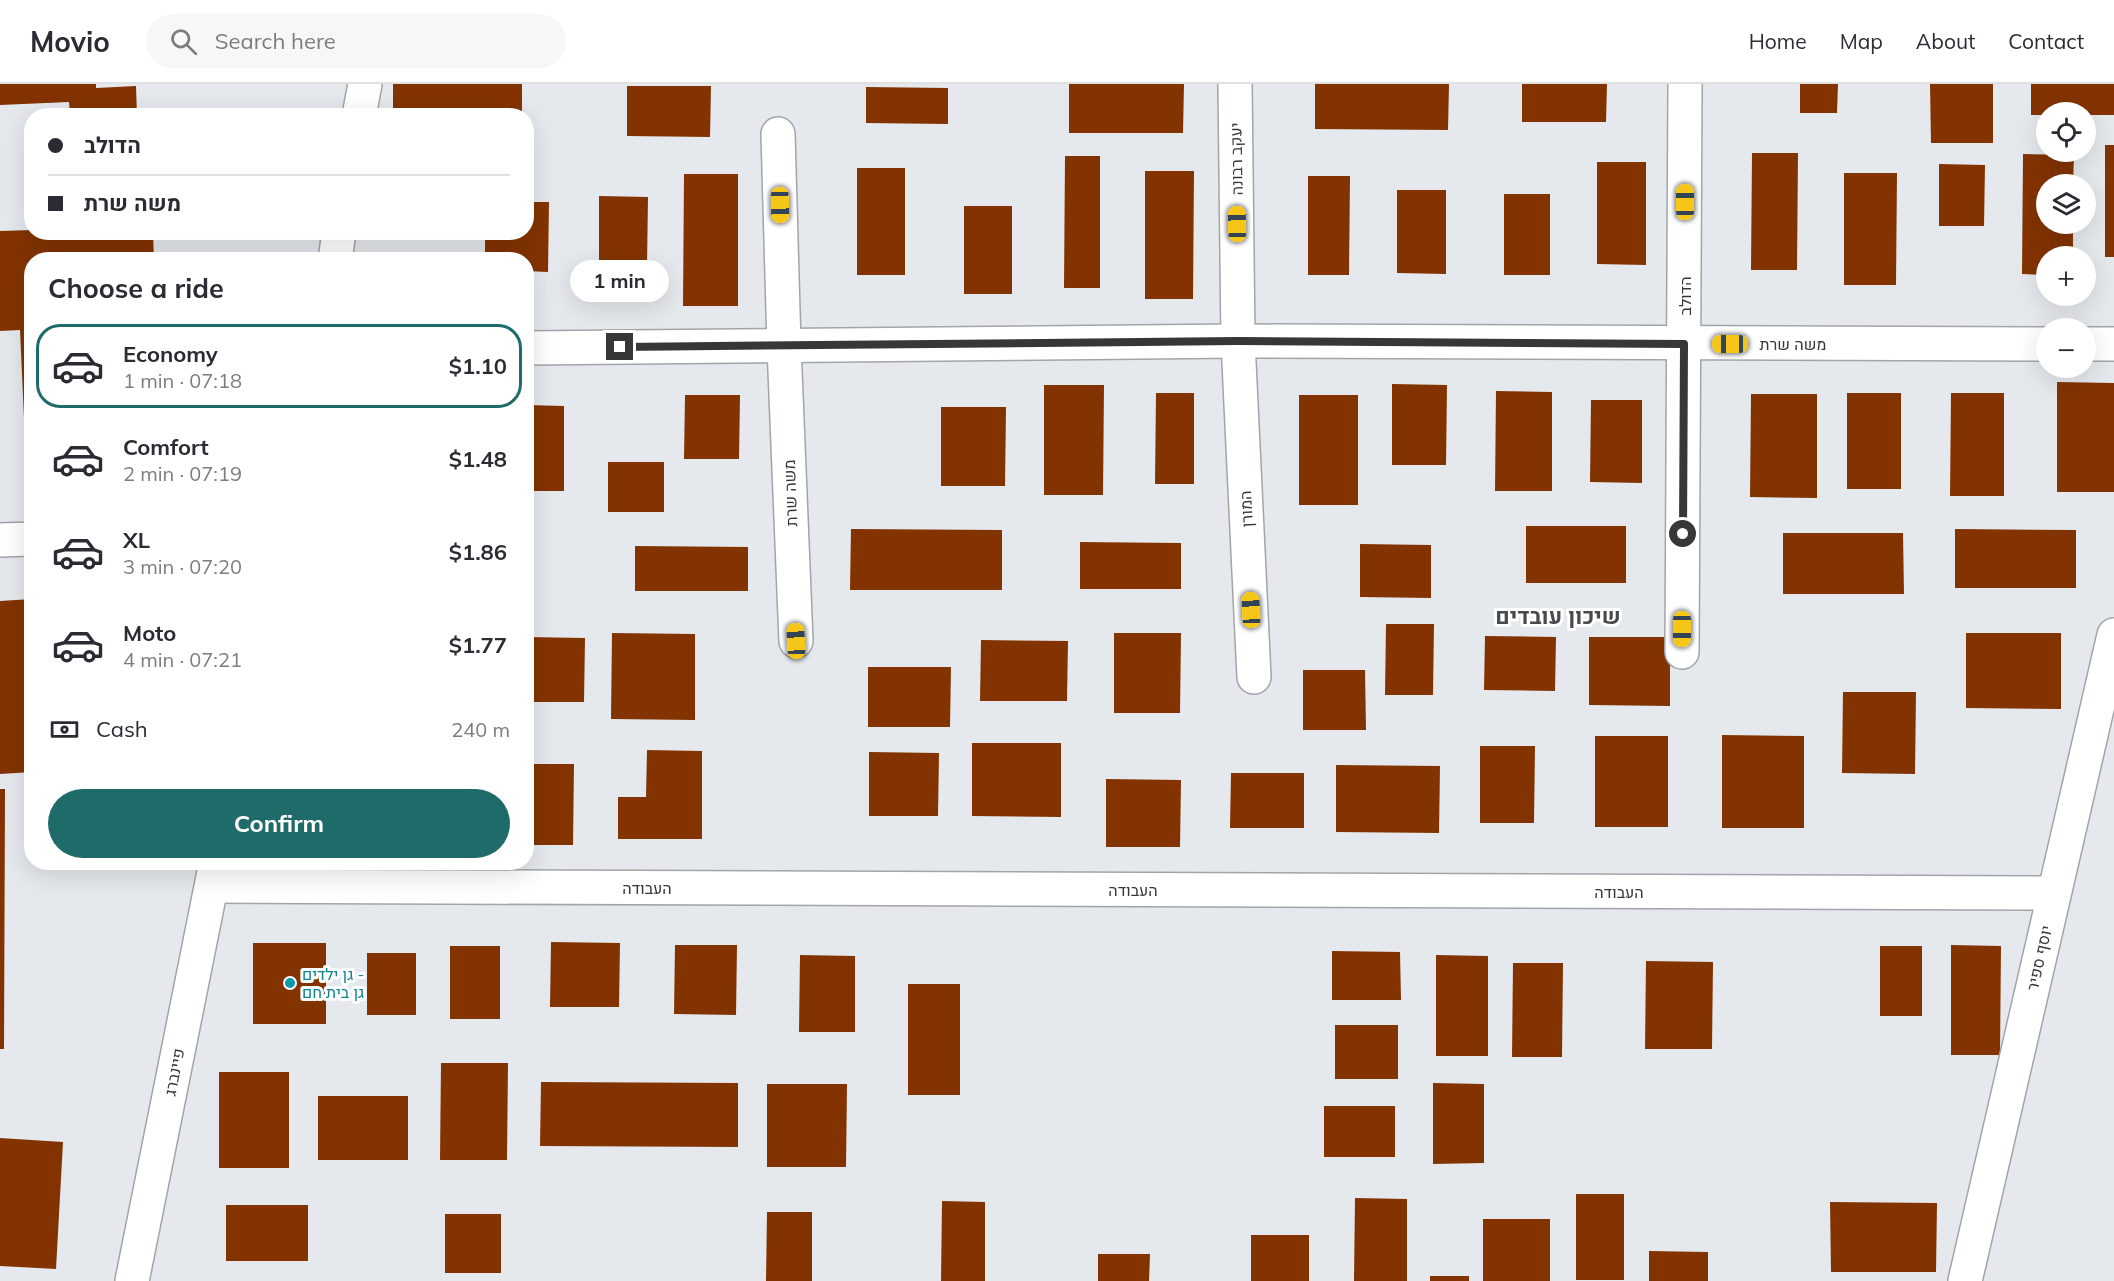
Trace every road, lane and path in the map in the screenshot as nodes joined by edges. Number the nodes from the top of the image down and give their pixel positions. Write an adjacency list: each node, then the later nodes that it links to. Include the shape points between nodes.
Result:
1 (365, 84): 4 (street)
2 (1235, 84): 6 (street, יעקב רבונה)
3 (1685, 84): 7 (street, הדולב)
4 (360, 108)
5 (778, 134): 11 (street, משה שרת)
6 (1238, 341): 7 (street, משה שרת); 11 (street, משה שרת); 18 (street, המורן)
7 (1684, 344): 8 (street, משה שרת); 17 (street, הדולב)
8 (2036, 344)
9 (2096, 344): 10 (street)
10 (2114, 344)
11 (784, 346): 12 (street, משה שרת); 16 (street, משה שרת)
12 (534, 348)
13 (24, 539): 14 (street)
14 (0, 540)
15 (2114, 635): 20 (street, יוסף ספיר)
16 (796, 641)
17 (1682, 652)
18 (1254, 677)
19 (214, 874): 20 (street, העבודה); 21 (street, פיינברג)
20 (2054, 893): 22 (street, יוסף ספיר)
21 (132, 1281)
22 (1965, 1281)

